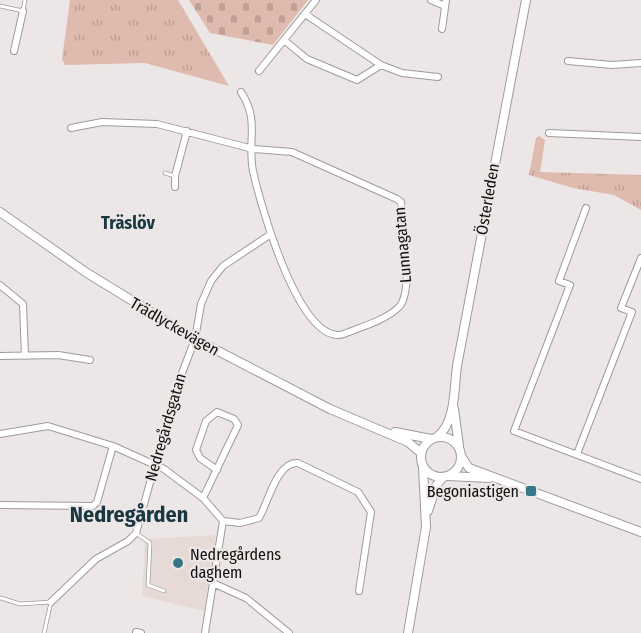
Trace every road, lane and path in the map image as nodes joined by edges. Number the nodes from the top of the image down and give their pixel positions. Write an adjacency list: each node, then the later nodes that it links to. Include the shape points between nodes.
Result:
1 (25, 0): 7 (lane)
2 (316, 0): 8 (street)
3 (431, 0): 5 (street)
4 (526, 0): 35 (main road, Österleden)
5 (446, 3): 9 (street)
6 (0, 6): 7 (lane)
7 (23, 11): 11 (street)
8 (305, 14): 10 (street); 14 (street)
9 (442, 29)
10 (284, 40): 14 (street, via 307,59 357,80); 15 (street)
11 (14, 51)
12 (568, 61): 13 (street)
13 (641, 63)
14 (381, 65): 16 (street, via 402,73)
15 (259, 70)
16 (438, 77)
17 (241, 92): 22 (street, Lunnagatan, via 253,116)
18 (71, 128): 19 (street, via 102,122 157,123)
19 (187, 131): 22 (street); 24 (street)
20 (549, 133): 21 (street)
21 (641, 137)
22 (253, 149): 28 (street, Lunnagatan, via 253,170); 28 (street, Lunnagatan, via 298,153 401,202 404,300 393,312 344,334 330,335 298,300)
23 (165, 173): 24 (lane)
24 (175, 176): 25 (street)
25 (176, 187)
26 (586, 208): 42 (street, via 559,281 570,285 514,431)
27 (0, 212): 31 (main road, Trädlyckevägen, via 87,273)
28 (271, 234): 31 (street, Nedregårdsgatan, via 223,266 211,281 201,304)
29 (641, 258): 42 (street, via 621,308 632,312)
30 (0, 285): 33 (street, via 23,304)
31 (195, 339): 36 (main road, Trädlyckevägen); 43 (street, Nedregårdsgatan, via 181,373)
32 (0, 356): 33 (street)
33 (26, 356): 34 (street)
34 (90, 360)
35 (453, 399): 38 (main road, Österleden, via 445,428); 41 (main road, Österleden)
36 (360, 422): 38 (main road, Trädlyckevägen); 40 (main road, Trädlyckevägen, via 408,442)
37 (0, 434): 39 (street, via 48,426)
38 (434, 438): 40 (main road); 41 (main road, Trädlyckevägen, via 450,439)
39 (113, 446): 43 (street); 50 (street, via 93,506)
40 (420, 453): 44 (main road)
41 (460, 453): 46 (main road, via 458,467); 48 (main road, Trädlyckevägen, via 469,468)
42 (577, 454): 47 (street)
43 (156, 464): 49 (street); 54 (street, Nedregårdsgatan)
44 (423, 467): 46 (main road, Trädlyckevägen, via 433,475); 51 (main road)
45 (217, 470): 45 (street, via 238,423 217,412 206,420 196,450 200,458); 49 (street)
46 (445, 476): 48 (main road, Trädlyckevägen); 51 (main road, via 436,486)
47 (641, 478)
48 (495, 479): 53 (main road, Trädlyckevägen)
49 (203, 498): 52 (street)
50 (0, 505)
51 (427, 511): 63 (main road)
52 (223, 521): 55 (street); 57 (street, via 240,523 259,518 283,470 292,463 358,492 371,512)
53 (641, 532)
54 (136, 533): 56 (lane, via 150,543 148,585); 59 (street, via 96,559)
55 (215, 584): 61 (street); 62 (street, via 246,598)
56 (165, 591)
57 (359, 591)
58 (1, 598): 59 (lane, via 20,604)
59 (51, 602): 60 (lane)
60 (45, 633)
61 (205, 633)
62 (289, 633)
63 (408, 633)

